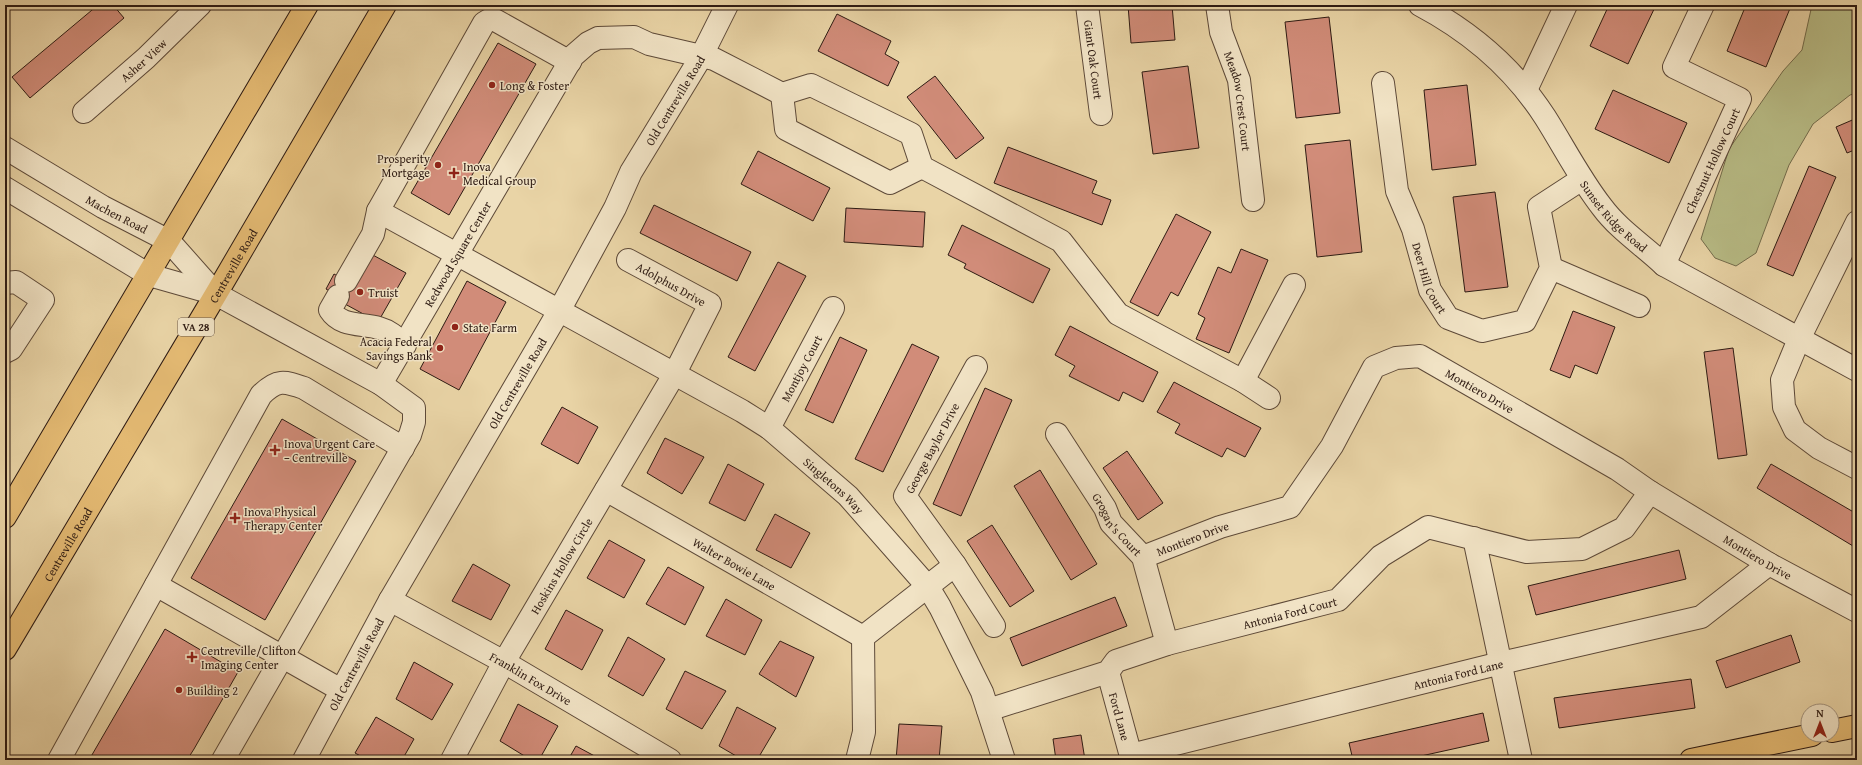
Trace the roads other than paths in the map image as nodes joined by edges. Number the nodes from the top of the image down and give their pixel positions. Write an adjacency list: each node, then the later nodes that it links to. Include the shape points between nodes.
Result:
1 (200, 5): 15 (street, Asher View, via 146,58)
2 (307, 5): 24 (main road)
3 (385, 5): 32 (main road, Centreville Road / VA 28)
4 (727, 5): 10 (street, Old Centreville Road)
5 (1087, 5): 16 (street, Giant Oak Court)
6 (1217, 5): 21 (street, Meadow Crest Court, via 1220,32 1239,80)
7 (1420, 5): 13 (street, Sunset Ridge Road, via 1477,41 1508,69)
8 (1566, 5): 13 (street)
9 (1703, 5): 27 (street, Chestnut Hollow Court, via 1674,67 1740,99)
10 (701, 57): 11 (street, Redwood Square Center, via 649,44 634,37 610,36 588,43); 14 (street, Redwood Square Center, via 714,59); 35 (street, Old Centreville Road, via 631,172 616,208)
11 (570, 62): 22 (street, via 495,20 484,23); 25 (street, Redwood Square Center)
12 (1383, 83): 28 (street, Deer Hill Court, via 1397,191 1413,229 1430,290 1448,318 1482,331 1525,321)
13 (1526, 90): 19 (street, Sunset Ridge Road, via 1546,118)
14 (782, 94): 18 (street, via 811,85 911,134); 18 (street, via 786,129 890,183)
15 (84, 112)
16 (1101, 114)
17 (5, 148): 24 (street, Machen Road, via 103,207)
18 (922, 166): 42 (street, via 1061,241 1118,314)
19 (1582, 179): 27 (street, Sunset Ridge Road, via 1602,208); 28 (street, via 1539,207)
20 (5, 188): 29 (street, Machen Road)
21 (1253, 200)
22 (378, 211): 25 (street, Singletons Way); 37 (street, via 373,234 330,310 334,317 341,321 389,332)
23 (1857, 222): 36 (street)
24 (168, 241): 29 (main road); 32 (street, Machen Road)
25 (458, 255): 35 (street, Singletons Way); 37 (street, Redwood Square Center)
26 (628, 260): 41 (street, Adolphus Drive, via 710,304)
27 (1664, 265): 36 (street, Sunset Ridge Road)
28 (1551, 268): 33 (street)
29 (149, 275): 32 (street, Machen Road); 51 (main road, via 122,315)
30 (5, 283): 38 (street, via 16,282 43,300 11,349)
31 (1294, 285): 42 (street)
32 (216, 294): 43 (street, Machen Road); 63 (main road, Centreville Road / VA 28)
33 (1639, 306)
34 (833, 308): 45 (street, Montjoy Court)
35 (559, 311): 41 (street, Singletons Way); 58 (street, Old Centreville Road)
36 (1799, 339): 40 (street, Sunset Ridge Road); 48 (street, via 1782,380 1784,407 1795,430 1819,448)
37 (405, 345): 43 (street, Redwood Square Center)
38 (5, 352)
39 (976, 367): 55 (street, George Baylor Drive, via 905,496)
40 (1857, 370)
41 (675, 373): 45 (street, Singletons Way); 49 (street, Hoskins Hollow Circle)
42 (1243, 381): 44 (street)
43 (381, 384): 47 (street, Machen Road, via 414,408 414,422)
44 (1269, 398)
45 (769, 428): 57 (street, Singletons Way, via 848,496)
46 (1057, 434): 53 (street, Grogan's Court, via 1105,508 1111,523)
47 (403, 448): 56 (street, via 304,388 286,382 271,384 261,395); 64 (street)
48 (1857, 468)
49 (606, 490): 61 (street, Walter Bowie Lane); 65 (street, Hoskins Hollow Circle)
50 (1650, 492): 52 (street, Antonia Ford Court, via 1624,528 1582,549 1527,552); 53 (street, Montiero Drive, via 1616,469 1420,356 1396,358 1374,367 1332,446 1290,507 1220,527); 54 (street, Montiero Drive)
51 (5, 517)
52 (1474, 538): 62 (street, Antonia Ford Court, via 1428,527 1381,556 1338,600); 66 (street)
53 (1143, 557): 62 (street, Grogan's Court)
54 (1769, 564): 59 (street, Montiero Drive); 66 (street, Antonia Ford Lane, via 1701,617)
55 (955, 565): 57 (street); 60 (street, George Baylor Drive)
56 (156, 585): 64 (street); 74 (street)
57 (928, 587): 61 (street); 69 (street, Singletons Way, via 970,666)
58 (390, 600): 65 (street, Franklin Fox Drive); 68 (street, Old Centreville Road)
59 (1857, 611)
60 (994, 626)
61 (863, 637): 79 (street, via 864,732)
62 (1167, 644): 67 (street, Antonia Ford Court, via 1116,661)
63 (5, 649)
64 (282, 657): 68 (street); 75 (street)
65 (504, 662): 77 (street, Hoskins Hollow Circle); 78 (street, Franklin Fox Drive)
66 (1501, 663): 73 (street, Antonia Ford Lane); 81 (street)
67 (1108, 672): 69 (street, Antonia Ford Court); 73 (street, Ford Lane)
68 (341, 690): 76 (street, Old Centreville Road)
69 (988, 710): 80 (street, Singletons Way)
70 (1857, 726): 71 (main road)
71 (1840, 729)
72 (1800, 737): 82 (main road)
73 (1132, 757)
74 (59, 760)
75 (223, 760)
76 (304, 760)
77 (452, 760)
78 (670, 760)
79 (857, 760)
80 (1004, 760)
81 (1521, 760)
82 (1690, 760)

